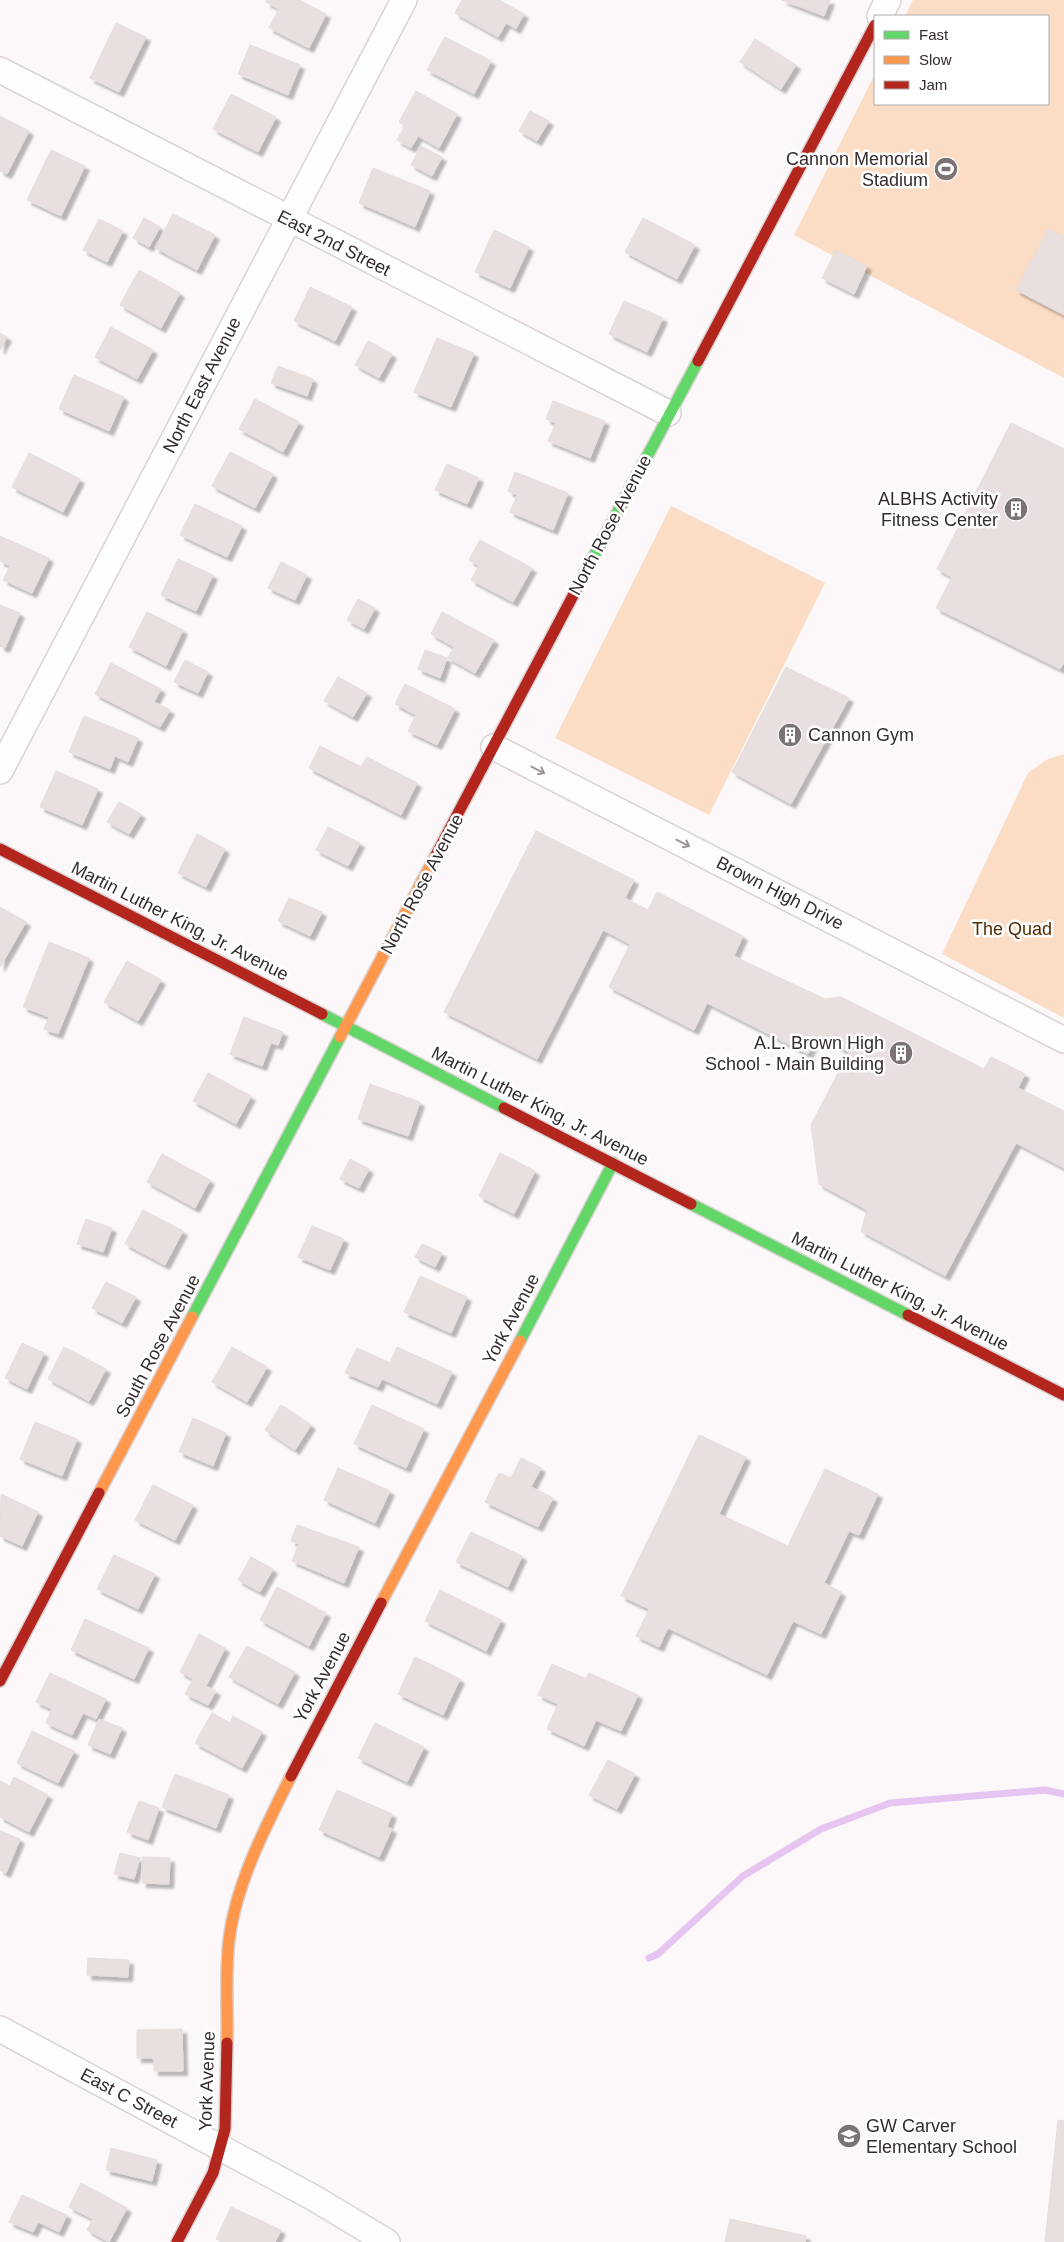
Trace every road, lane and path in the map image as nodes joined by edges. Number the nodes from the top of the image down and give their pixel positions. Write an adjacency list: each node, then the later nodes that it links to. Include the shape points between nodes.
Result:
1 (404, 0): 6 (street, North East Avenue)
2 (888, 0): 3 (street)
3 (880, 15)
4 (874, 27): 7 (street, North Rose Avenue)
5 (0, 70): 6 (street, East 2nd Street)
6 (288, 219): 7 (street, East 2nd Street); 9 (street, North East Avenue)
7 (668, 413): 8 (street, North Rose Avenue)
8 (494, 747): 11 (street, North Rose Avenue); 12 (street, Brown High Drive, one-way to 12)
9 (0, 771)
10 (0, 849): 11 (street, Martin Luther King, Jr. Avenue)
11 (347, 1027): 13 (street, Martin Luther King, Jr. Avenue); 15 (street, South Rose Avenue)
12 (1064, 1040)
13 (613, 1163): 14 (street, Martin Luther King, Jr. Avenue); 17 (street, York Avenue, via 262,1834 236,1907 229,1940 226,2129)
14 (1064, 1395)
15 (0, 1681)
16 (0, 2029): 17 (street, East C Street)
17 (221, 2147): 18 (street, York Avenue, via 213,2173); 19 (street, East C Street)
18 (177, 2242)
19 (387, 2242)

